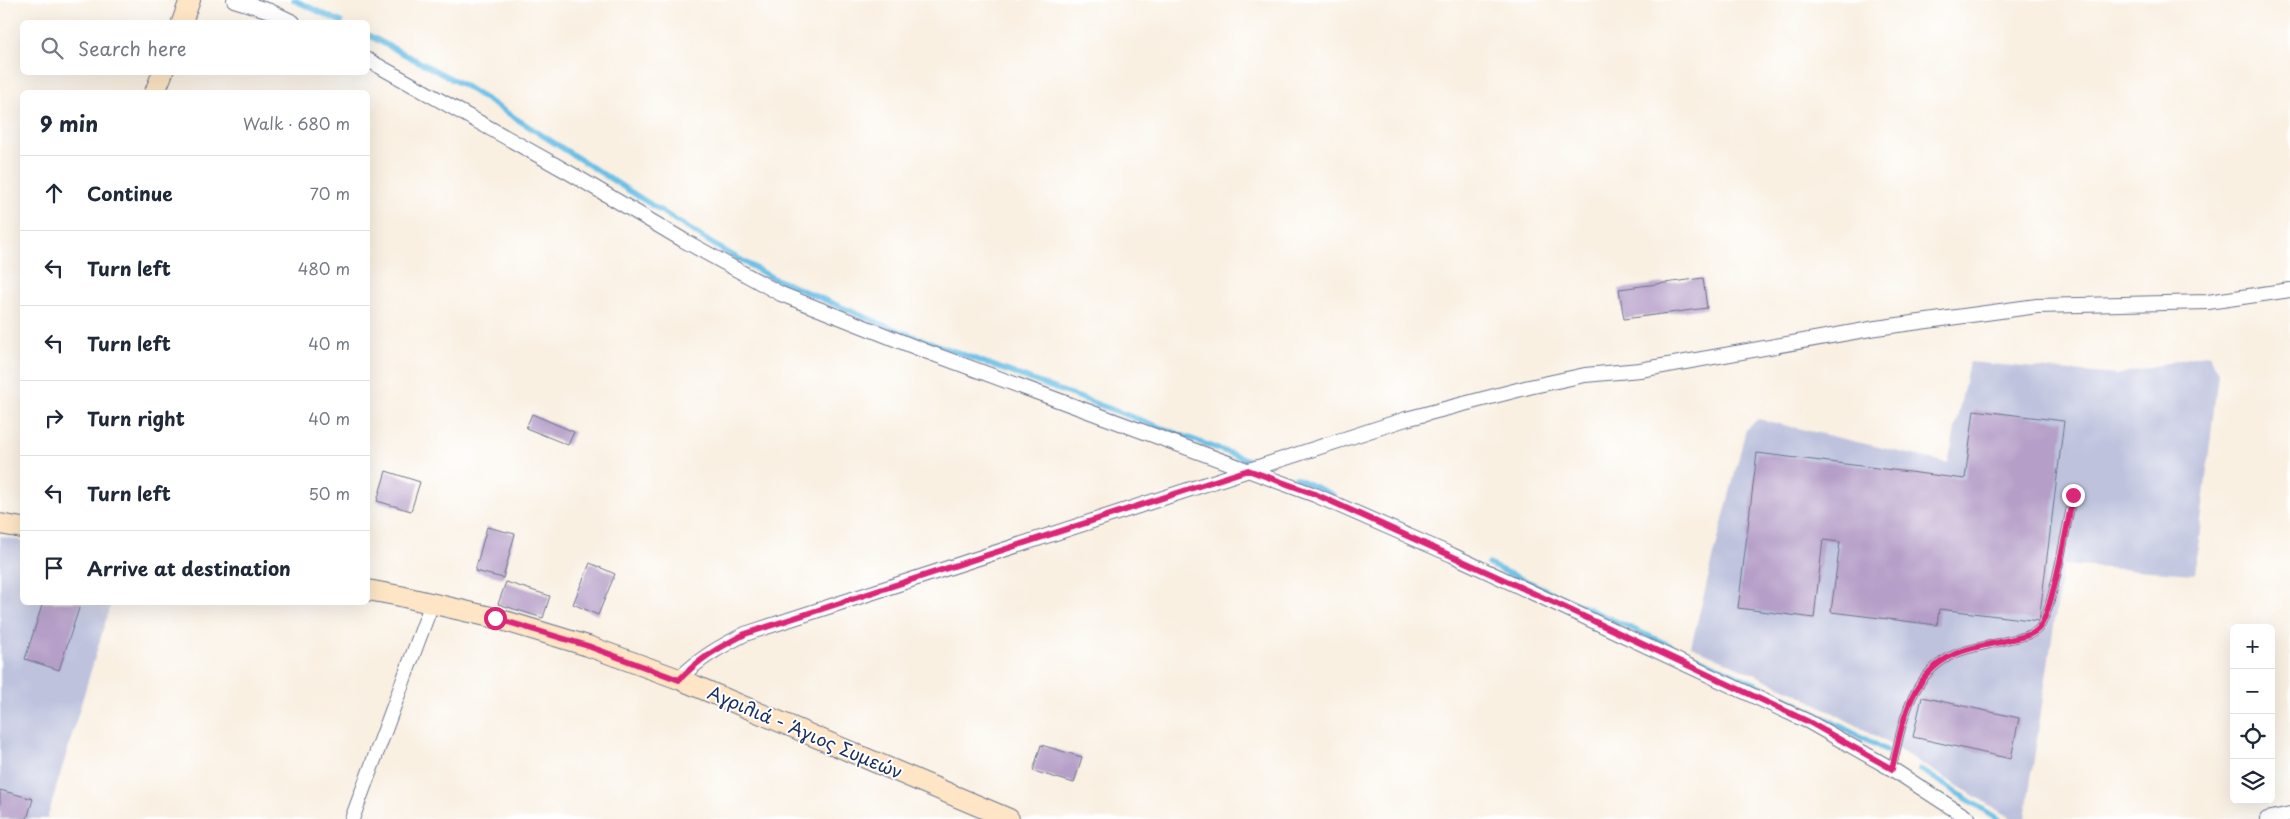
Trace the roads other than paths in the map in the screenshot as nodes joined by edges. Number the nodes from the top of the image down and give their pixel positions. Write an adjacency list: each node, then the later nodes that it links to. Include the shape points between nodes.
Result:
1 (190, 0): 3 (main road)
2 (234, 0): 4 (street)
3 (183, 20)
4 (289, 20)
5 (370, 61): 9 (street, via 780,294 925,352)
6 (161, 75): 7 (main road)
7 (156, 90)
8 (2290, 290): 9 (street, via 2208,302 2037,306 1876,328 1640,370 1585,375 1406,419)
9 (1248, 470): 15 (street, via 745,634 712,650); 16 (street, via 1315,494 1461,559 1809,722)
10 (2073, 495): 16 (lane, via 2053,585 2038,629 1956,654 1933,668 1916,687 1906,710)
11 (0, 524): 12 (main road)
12 (20, 528)
13 (370, 590): 14 (main road, Αγριλιά - Άγιος Συμεών)
14 (432, 603): 15 (main road, Αγριλιά - Άγιος Συμεών, via 588,646); 18 (street)
15 (679, 680): 19 (main road, Αγριλιά - Άγιος Συμεών)
16 (1892, 769): 20 (street)
17 (2290, 814): 21 (street)
18 (352, 819)
19 (1009, 819)
20 (1969, 819)
21 (2267, 819)

